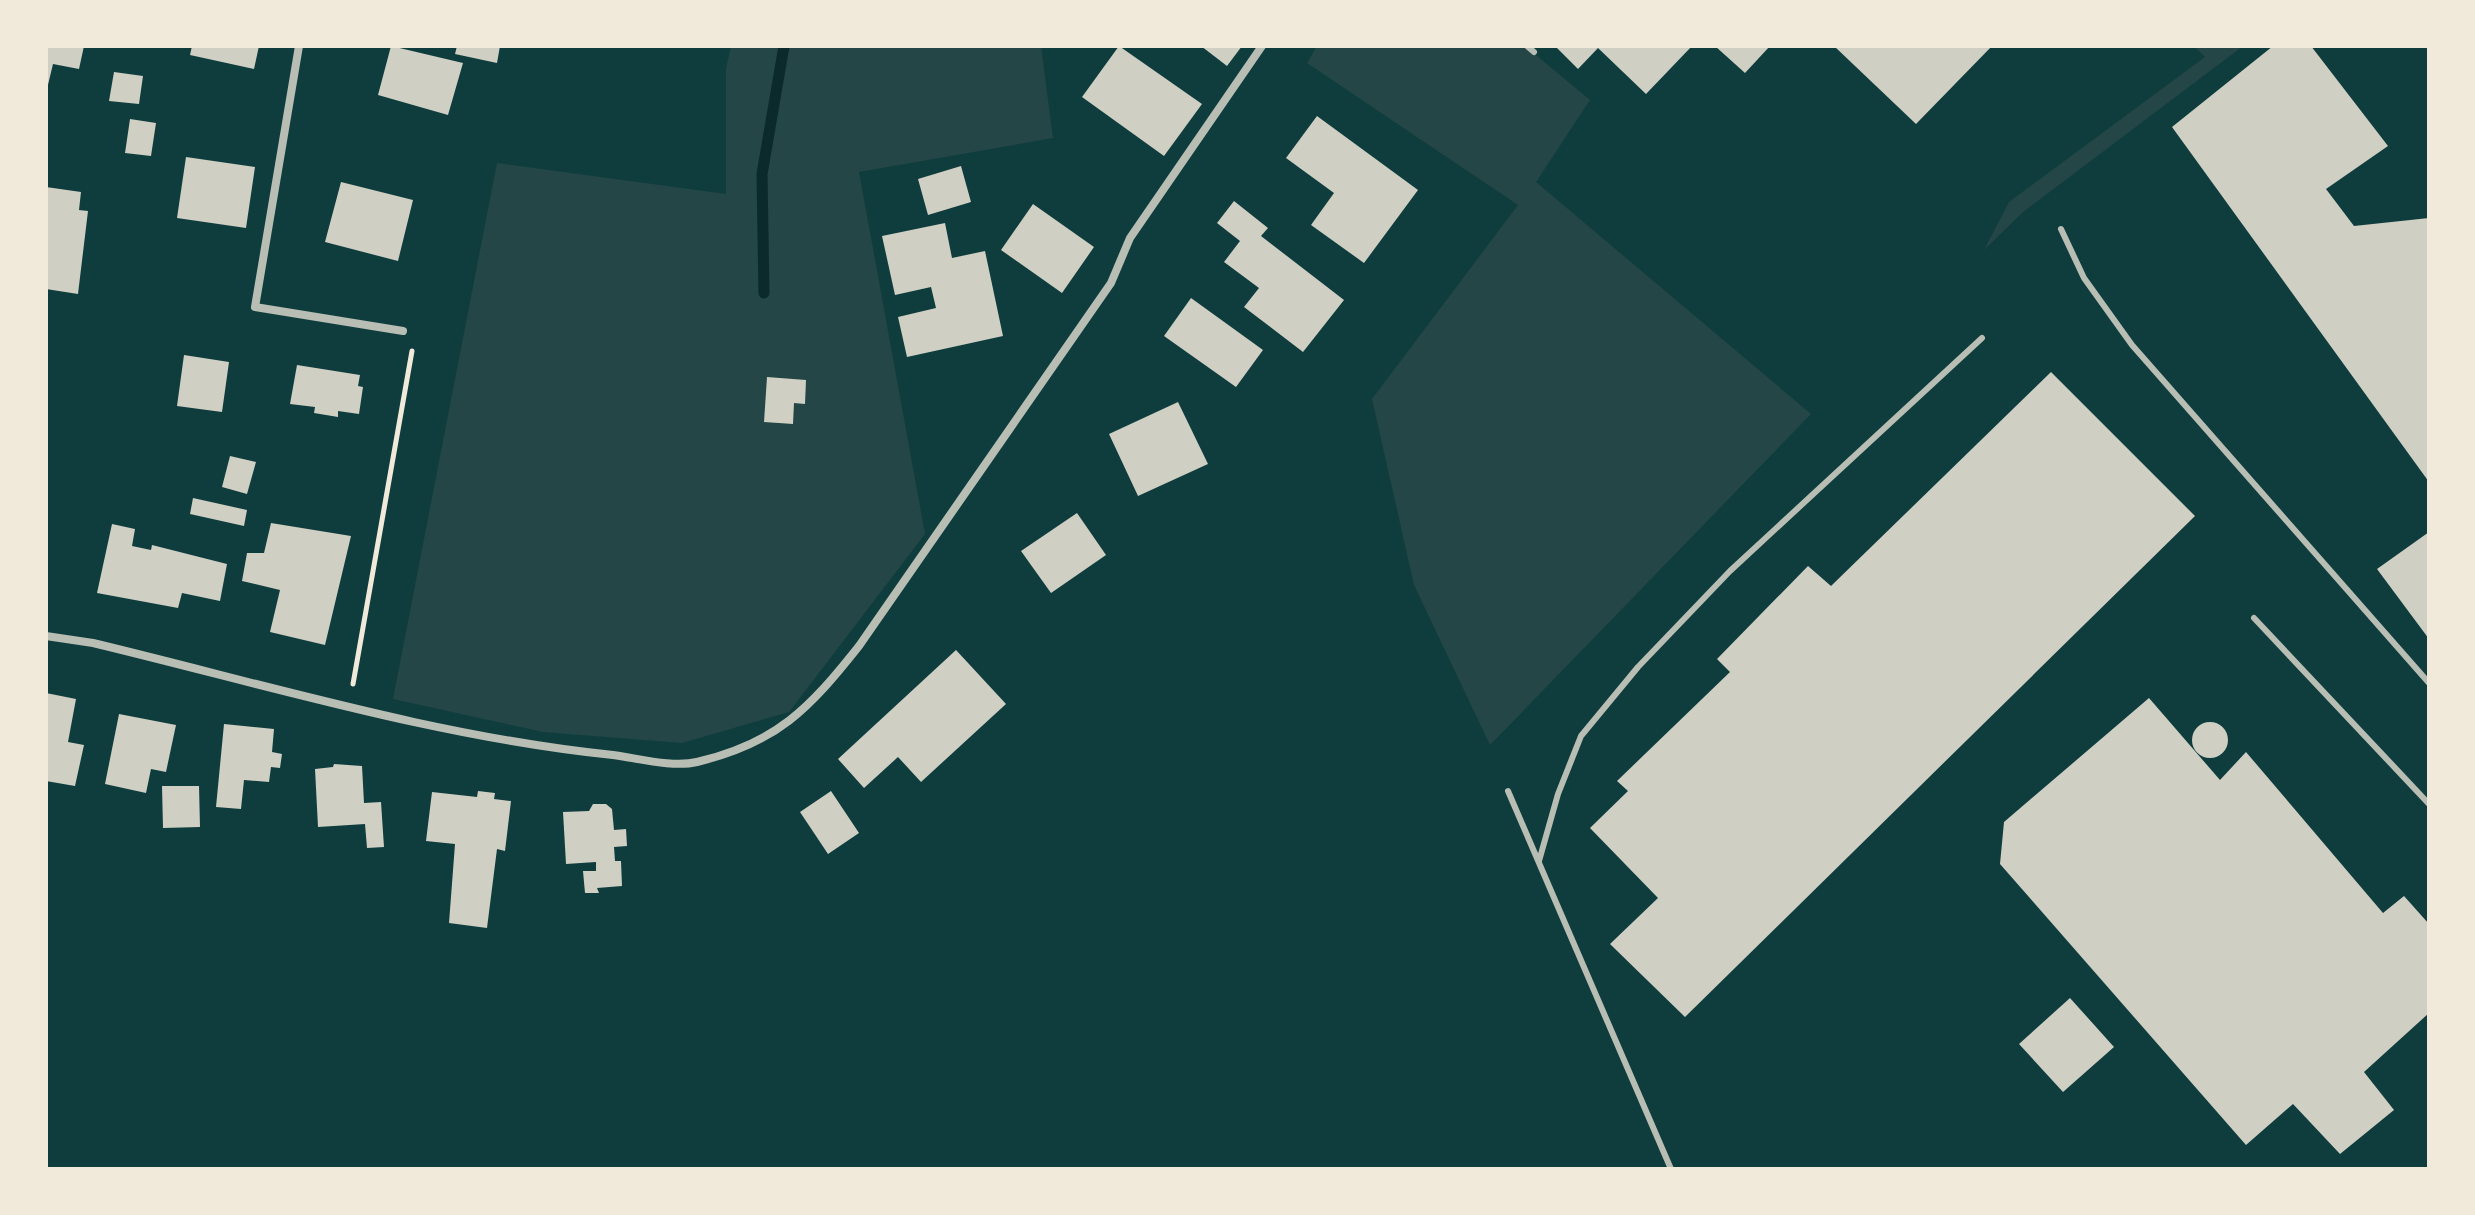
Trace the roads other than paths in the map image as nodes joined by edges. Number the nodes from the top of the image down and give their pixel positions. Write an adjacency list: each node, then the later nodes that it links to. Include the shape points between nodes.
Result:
1 (299, 46): 6 (street, via 255,307)
2 (1262, 46): 9 (street, via 1130,238 1111,283 868,633 824,689 794,718 752,746 692,764 544,748)
3 (1527, 46): 4 (lane)
4 (1534, 52)
5 (2061, 229): 10 (lane, via 2084,278 2132,345)
6 (403, 331)
7 (1982, 338): 13 (lane, via 1730,571 1638,667 1581,736)
8 (2254, 618): 12 (lane)
9 (46, 636)
10 (2429, 683)
11 (1508, 791): 13 (lane)
12 (2429, 804)
13 (1539, 861): 14 (lane)
14 (1671, 1169)

